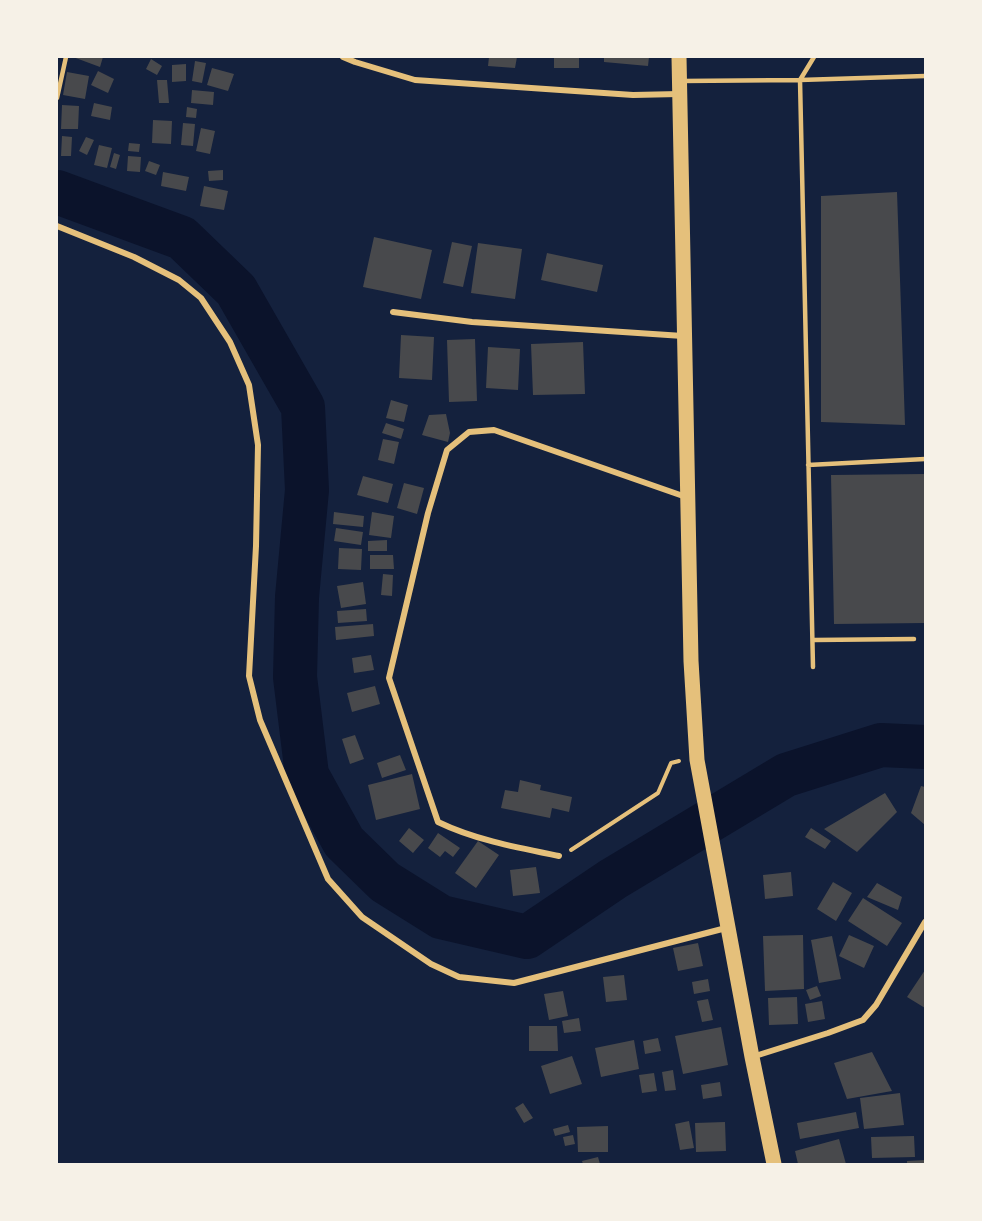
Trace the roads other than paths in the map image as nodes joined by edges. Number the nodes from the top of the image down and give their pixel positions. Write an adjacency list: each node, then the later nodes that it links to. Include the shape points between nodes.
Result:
1 (66, 57): 8 (lane)
2 (344, 57): 7 (street, via 415,80 633,94)
3 (679, 57): 7 (main road)
4 (814, 57): 6 (lane)
5 (925, 76): 6 (lane)
6 (800, 80): 7 (lane); 13 (lane)
7 (680, 88): 11 (main road)
8 (57, 98)
9 (57, 226): 19 (street, via 134,257 179,280 201,298 230,342 249,385 258,445 249,676 260,720 328,879 362,917 431,964 459,976 514,982)
10 (393, 312): 11 (street, via 472,322)
11 (684, 336): 14 (main road)
12 (925, 459): 13 (lane)
13 (808, 465): 16 (lane)
14 (688, 497): 18 (street, via 494,430 469,432 447,450 388,678 438,822 454,830); 19 (main road, via 697,758)
15 (914, 639): 16 (lane)
16 (814, 640): 17 (lane)
17 (813, 667)
18 (559, 856)
19 (726, 920): 21 (main road)
20 (925, 922): 21 (street, via 863,1020)
21 (752, 1057): 22 (main road)
22 (774, 1164)

